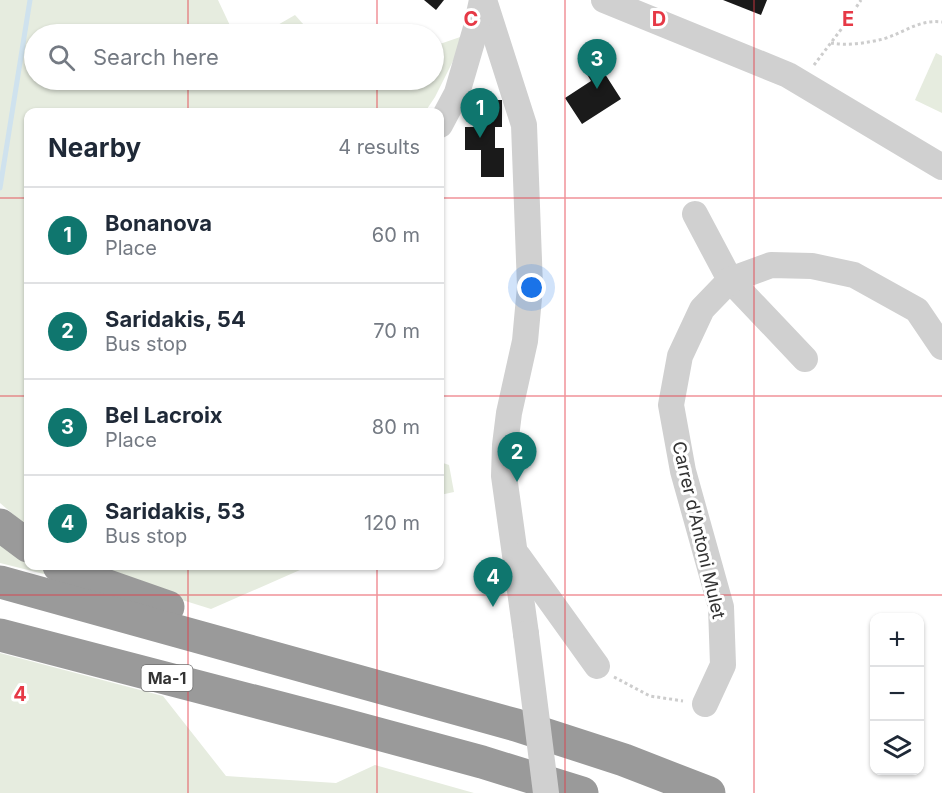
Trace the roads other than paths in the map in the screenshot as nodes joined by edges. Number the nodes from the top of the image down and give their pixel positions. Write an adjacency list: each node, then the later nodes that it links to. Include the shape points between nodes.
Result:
1 (483, 0): 3 (street, via 457,93); 13 (street, via 524,124 530,287 525,341 505,445 504,476)
2 (604, 0): 4 (street, via 788,75)
3 (444, 117)
4 (942, 167)
5 (695, 214): 6 (street)
6 (730, 280): 7 (street, Carrer d'Antoni Mulet, via 771,265 812,266 854,275); 10 (street); 19 (street, Carrer d'Antoni Mulet, via 702,309 680,356 671,405 683,471 721,607 723,665)
7 (917, 310): 8 (street); 9 (street)
8 (942, 313)
9 (942, 347)
10 (805, 359)
11 (0, 525): 12 (highway)
12 (24, 543)
13 (516, 554): 18 (street); 20 (street, bridge)
14 (66, 570): 17 (highway, via 227,628)
15 (0, 582): 17 (highway)
16 (0, 635): 21 (highway, Ma-1, via 345,724)
17 (262, 654): 22 (highway, via 580,745)
18 (597, 666)
19 (705, 704)
20 (546, 793)
21 (582, 793)
22 (708, 793)

